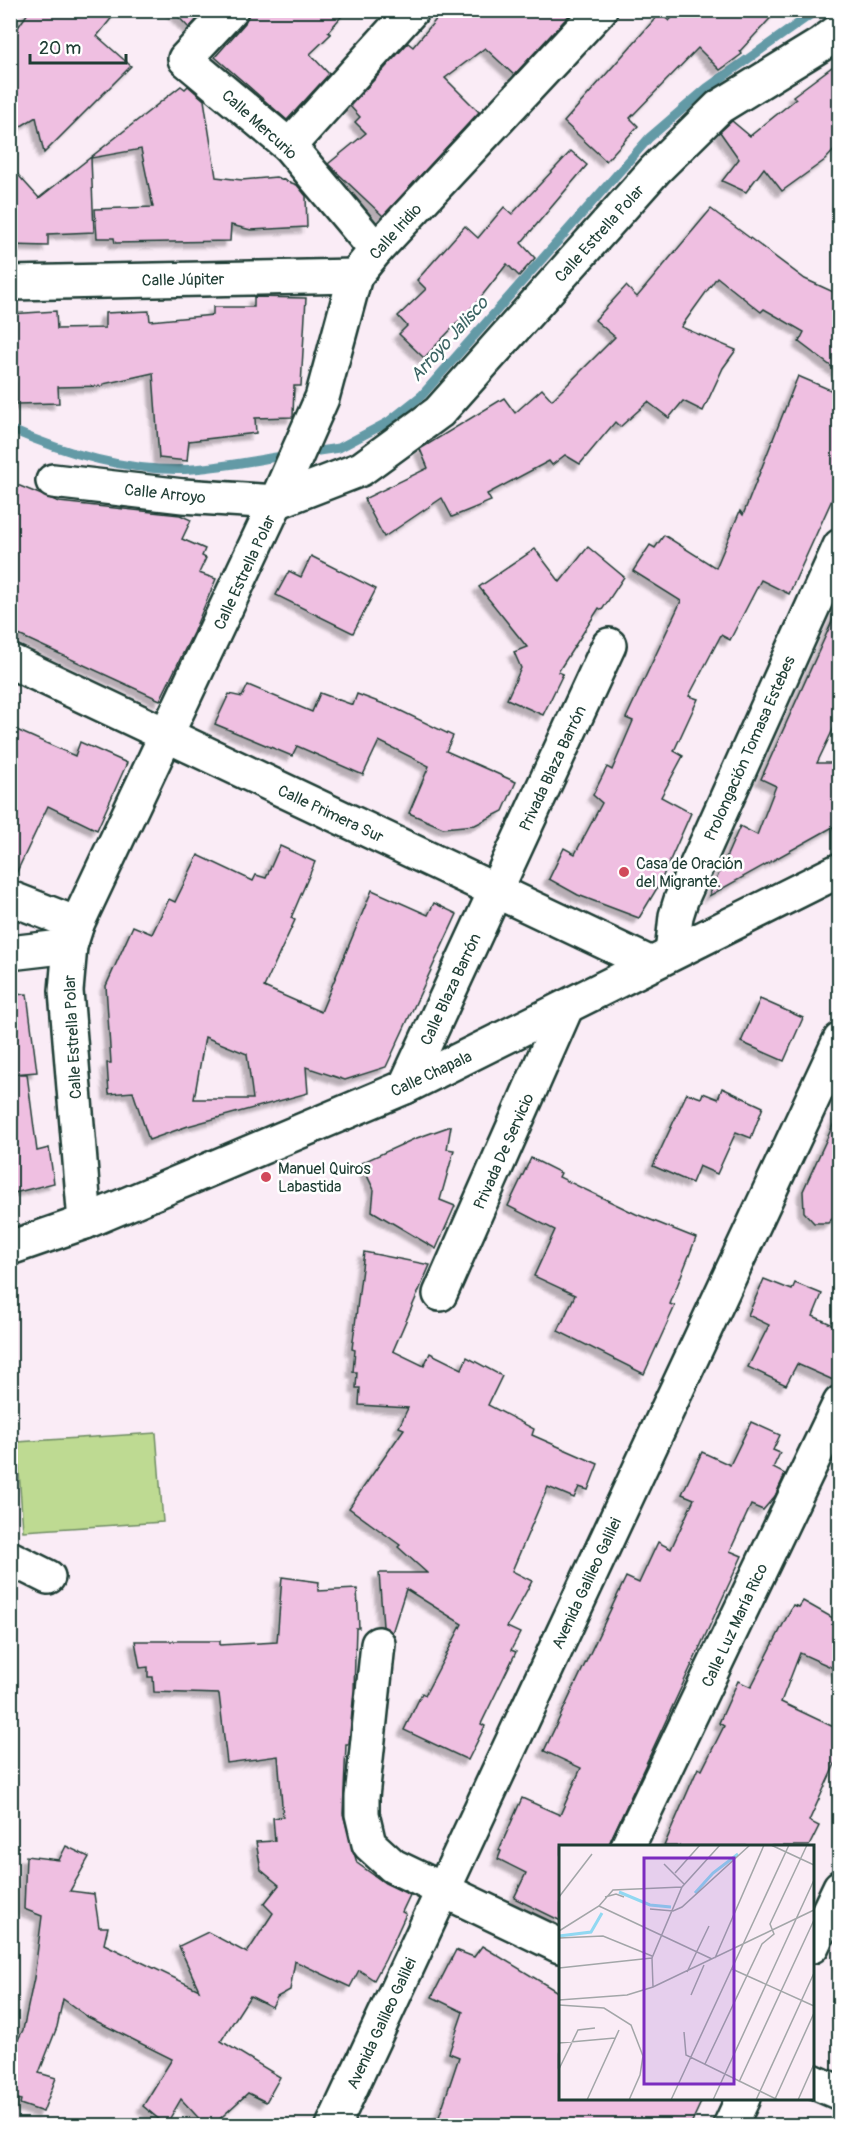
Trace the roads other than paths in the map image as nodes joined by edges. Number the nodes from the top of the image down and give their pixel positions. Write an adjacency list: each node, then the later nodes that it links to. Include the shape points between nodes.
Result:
1 (231, 10): 5 (street, Calle Mercurio, via 185,59)
2 (412, 10): 5 (street)
3 (600, 10): 6 (street, Calle Iridio)
4 (830, 38): 10 (street, Calle Estrella Polar, via 719,106 655,170 439,412 361,469)
5 (289, 146): 6 (street, Calle Mercurio)
6 (376, 249): 7 (street, Calle Iridio)
7 (355, 276): 8 (street, Calle Júpiter); 10 (street, Calle Iridio, via 322,398)
8 (10, 283)
9 (53, 481): 10 (street, Calle Arroyo, via 183,496)
10 (279, 496): 14 (street, Calle Estrella Polar)
11 (840, 546): 20 (street, Prolongación Tomasa Estebes, via 681,900)
12 (609, 645): 16 (street, Privada Blaza Barrón)
13 (10, 661): 14 (street, Calle Primera Sur)
14 (168, 735): 16 (street, Calle Primera Sur); 18 (street, Calle Estrella Polar)
15 (840, 870): 20 (street, Calle Chapala)
16 (496, 891): 20 (street, Calle Primera Sur); 23 (street, Calle Blaza Barrón)
17 (10, 898): 18 (street)
18 (73, 935): 19 (street); 24 (street, Calle Estrella Polar, via 66,991)
19 (10, 953)
20 (661, 958): 21 (street, Calle Chapala)
21 (566, 1008): 23 (street, Calle Chapala); 26 (street, Privada De Servicio)
22 (838, 1049): 33 (street, Avenida Galileo Galilei)
23 (405, 1087): 24 (street, Calle Chapala)
24 (85, 1222): 25 (street, Calle Chapala)
25 (10, 1248)
26 (440, 1294)
27 (840, 1403): 31 (street, Calle Luz María Rico)
28 (10, 1558): 29 (street)
29 (48, 1577)
30 (378, 1644): 33 (street, via 362,1797 364,1829 369,1844 393,1866)
31 (628, 1845)
32 (840, 1887): 34 (street)
33 (442, 1890): 35 (street); 39 (street, Avenida Galileo Galilei)
34 (814, 1944)
35 (559, 1945)
36 (814, 2081): 37 (street)
37 (840, 2093)
38 (742, 2100): 40 (street)
39 (333, 2126)
40 (730, 2126)

